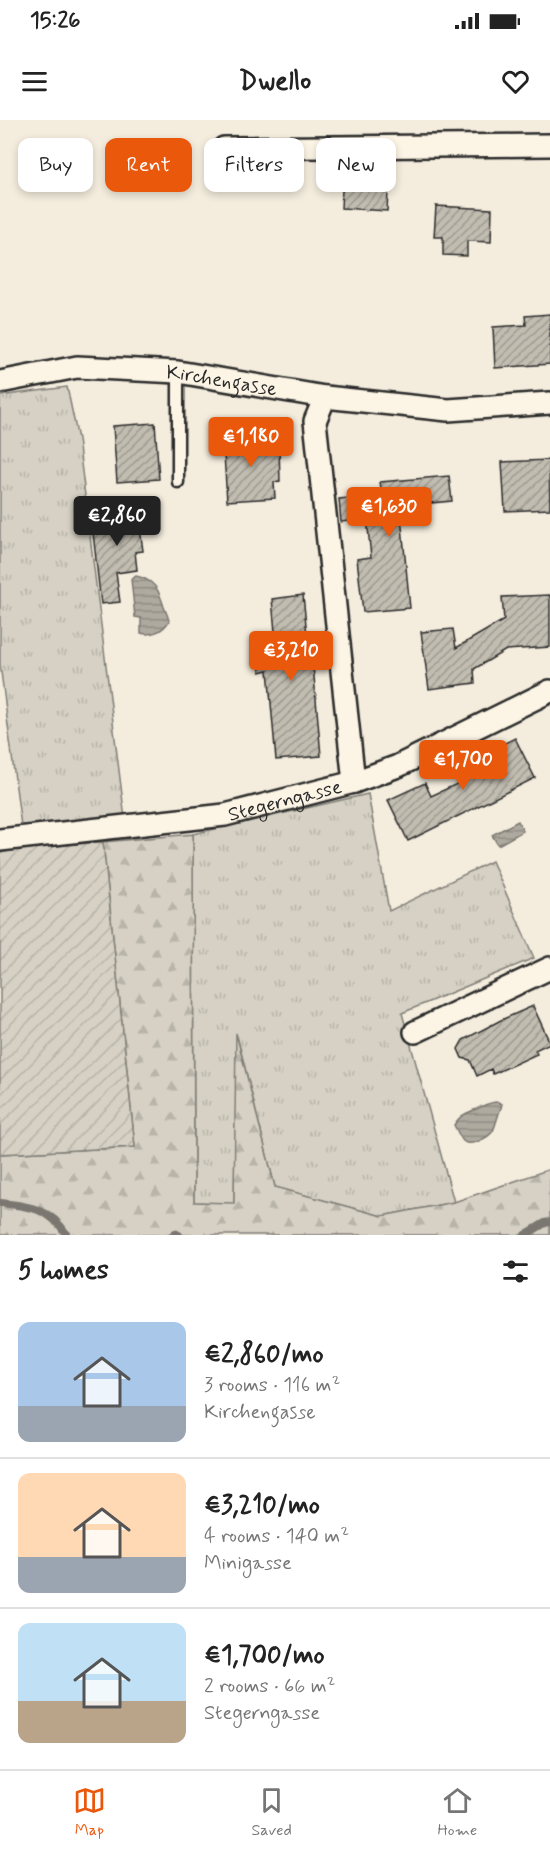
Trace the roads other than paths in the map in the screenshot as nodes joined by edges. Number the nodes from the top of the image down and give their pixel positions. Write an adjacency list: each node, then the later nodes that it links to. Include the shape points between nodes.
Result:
1 (550, 145): 2 (street)
2 (304, 147)
3 (178, 372): 4 (street, Kirchengasse, via 76,367); 5 (street, Kirchengasse); 7 (lane)
4 (0, 382)
5 (325, 397): 6 (street, Kirchengasse, via 448,410); 9 (street, via 315,421)
6 (550, 403)
7 (178, 482)
8 (550, 691): 9 (street, Stegerngasse, via 398,766)
9 (354, 782): 10 (street, Stegerngasse, via 225,815)
10 (0, 840)
11 (550, 968): 12 (street)
12 (415, 1032)

